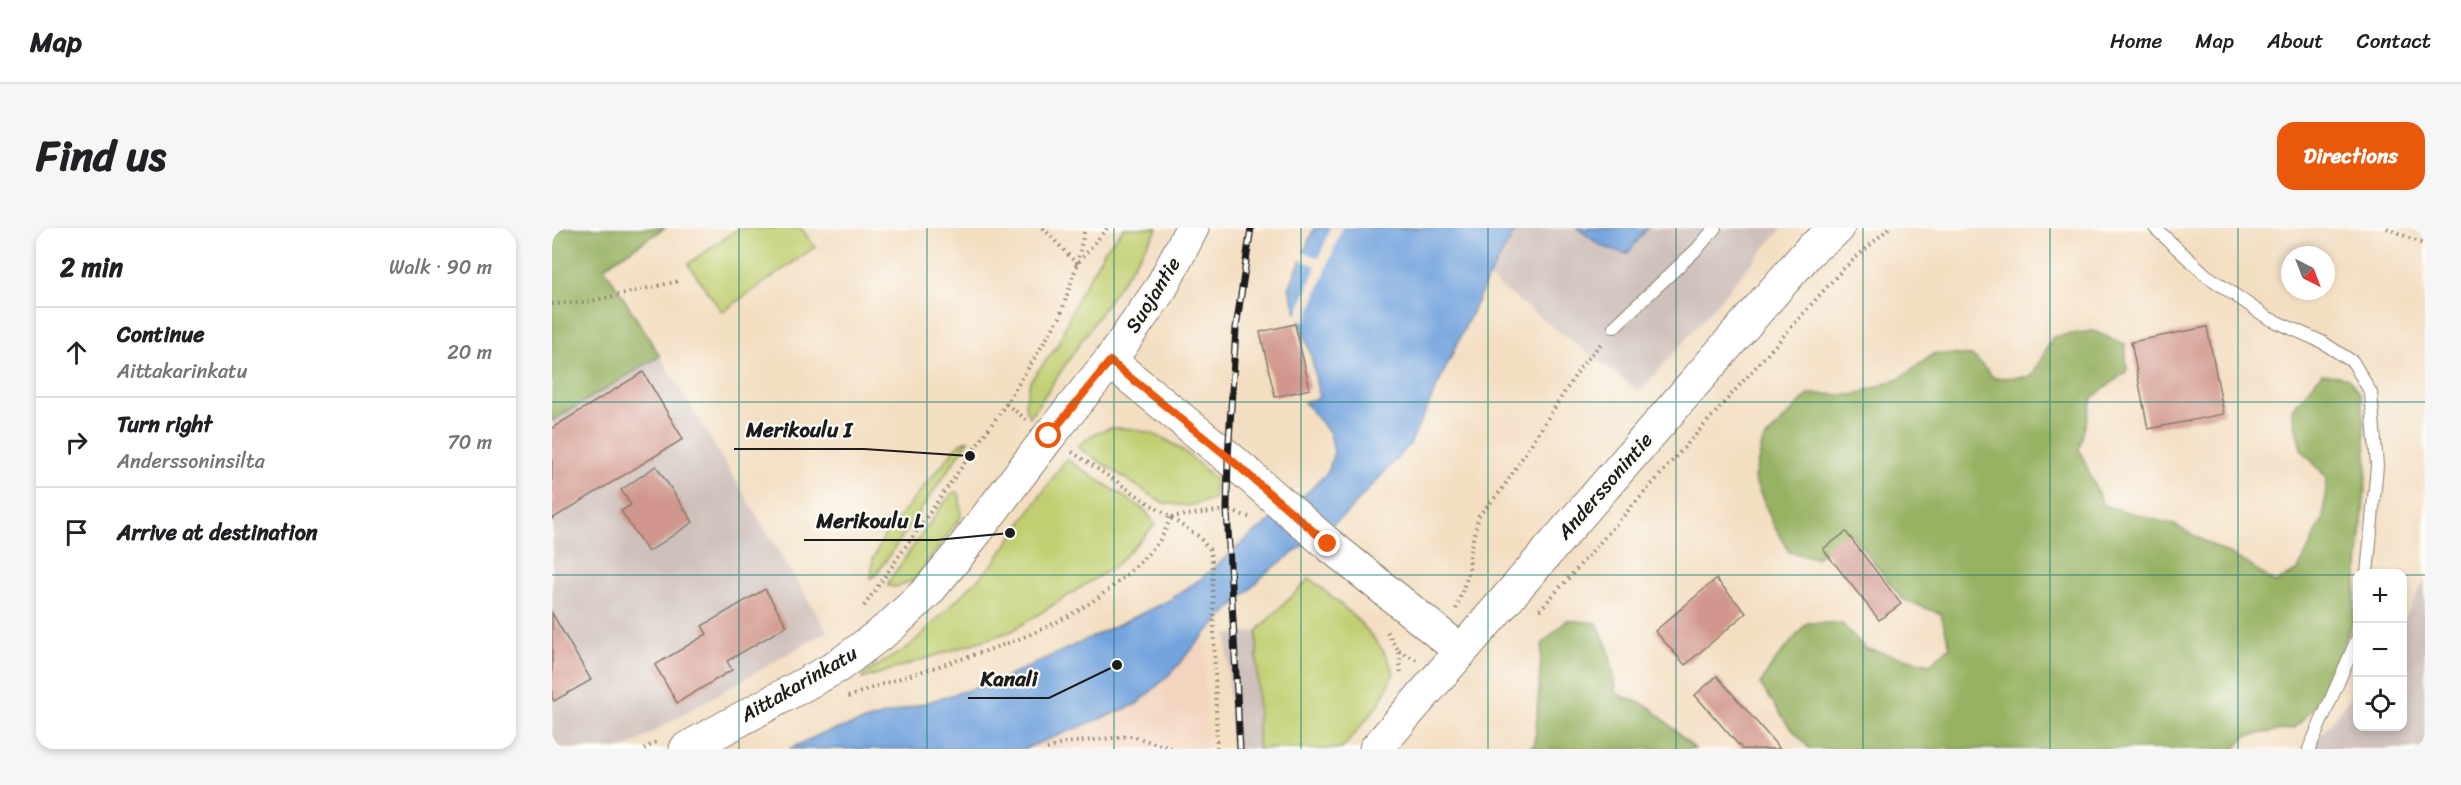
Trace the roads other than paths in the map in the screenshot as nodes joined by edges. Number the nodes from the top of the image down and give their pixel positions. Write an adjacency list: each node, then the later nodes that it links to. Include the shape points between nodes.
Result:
1 (1192, 228): 6 (main road, Suojantie, via 1161,288)
2 (1715, 228): 5 (lane)
3 (1838, 228): 8 (main road, Anderssonintie, via 1810,250)
4 (2155, 228): 7 (lane, via 2206,275 2268,318 2322,342 2353,362 2371,393 2377,466)
5 (1614, 327)
6 (1110, 361): 8 (main road, via 1228,457 1266,510 1328,544); 10 (main road, Aittakarinkatu, via 958,555 891,626 838,666)
7 (2367, 569)
8 (1453, 646): 11 (main road, Anderssonintie)
9 (2353, 648): 12 (lane)
10 (675, 743)
11 (1376, 749)
12 (2309, 749)

